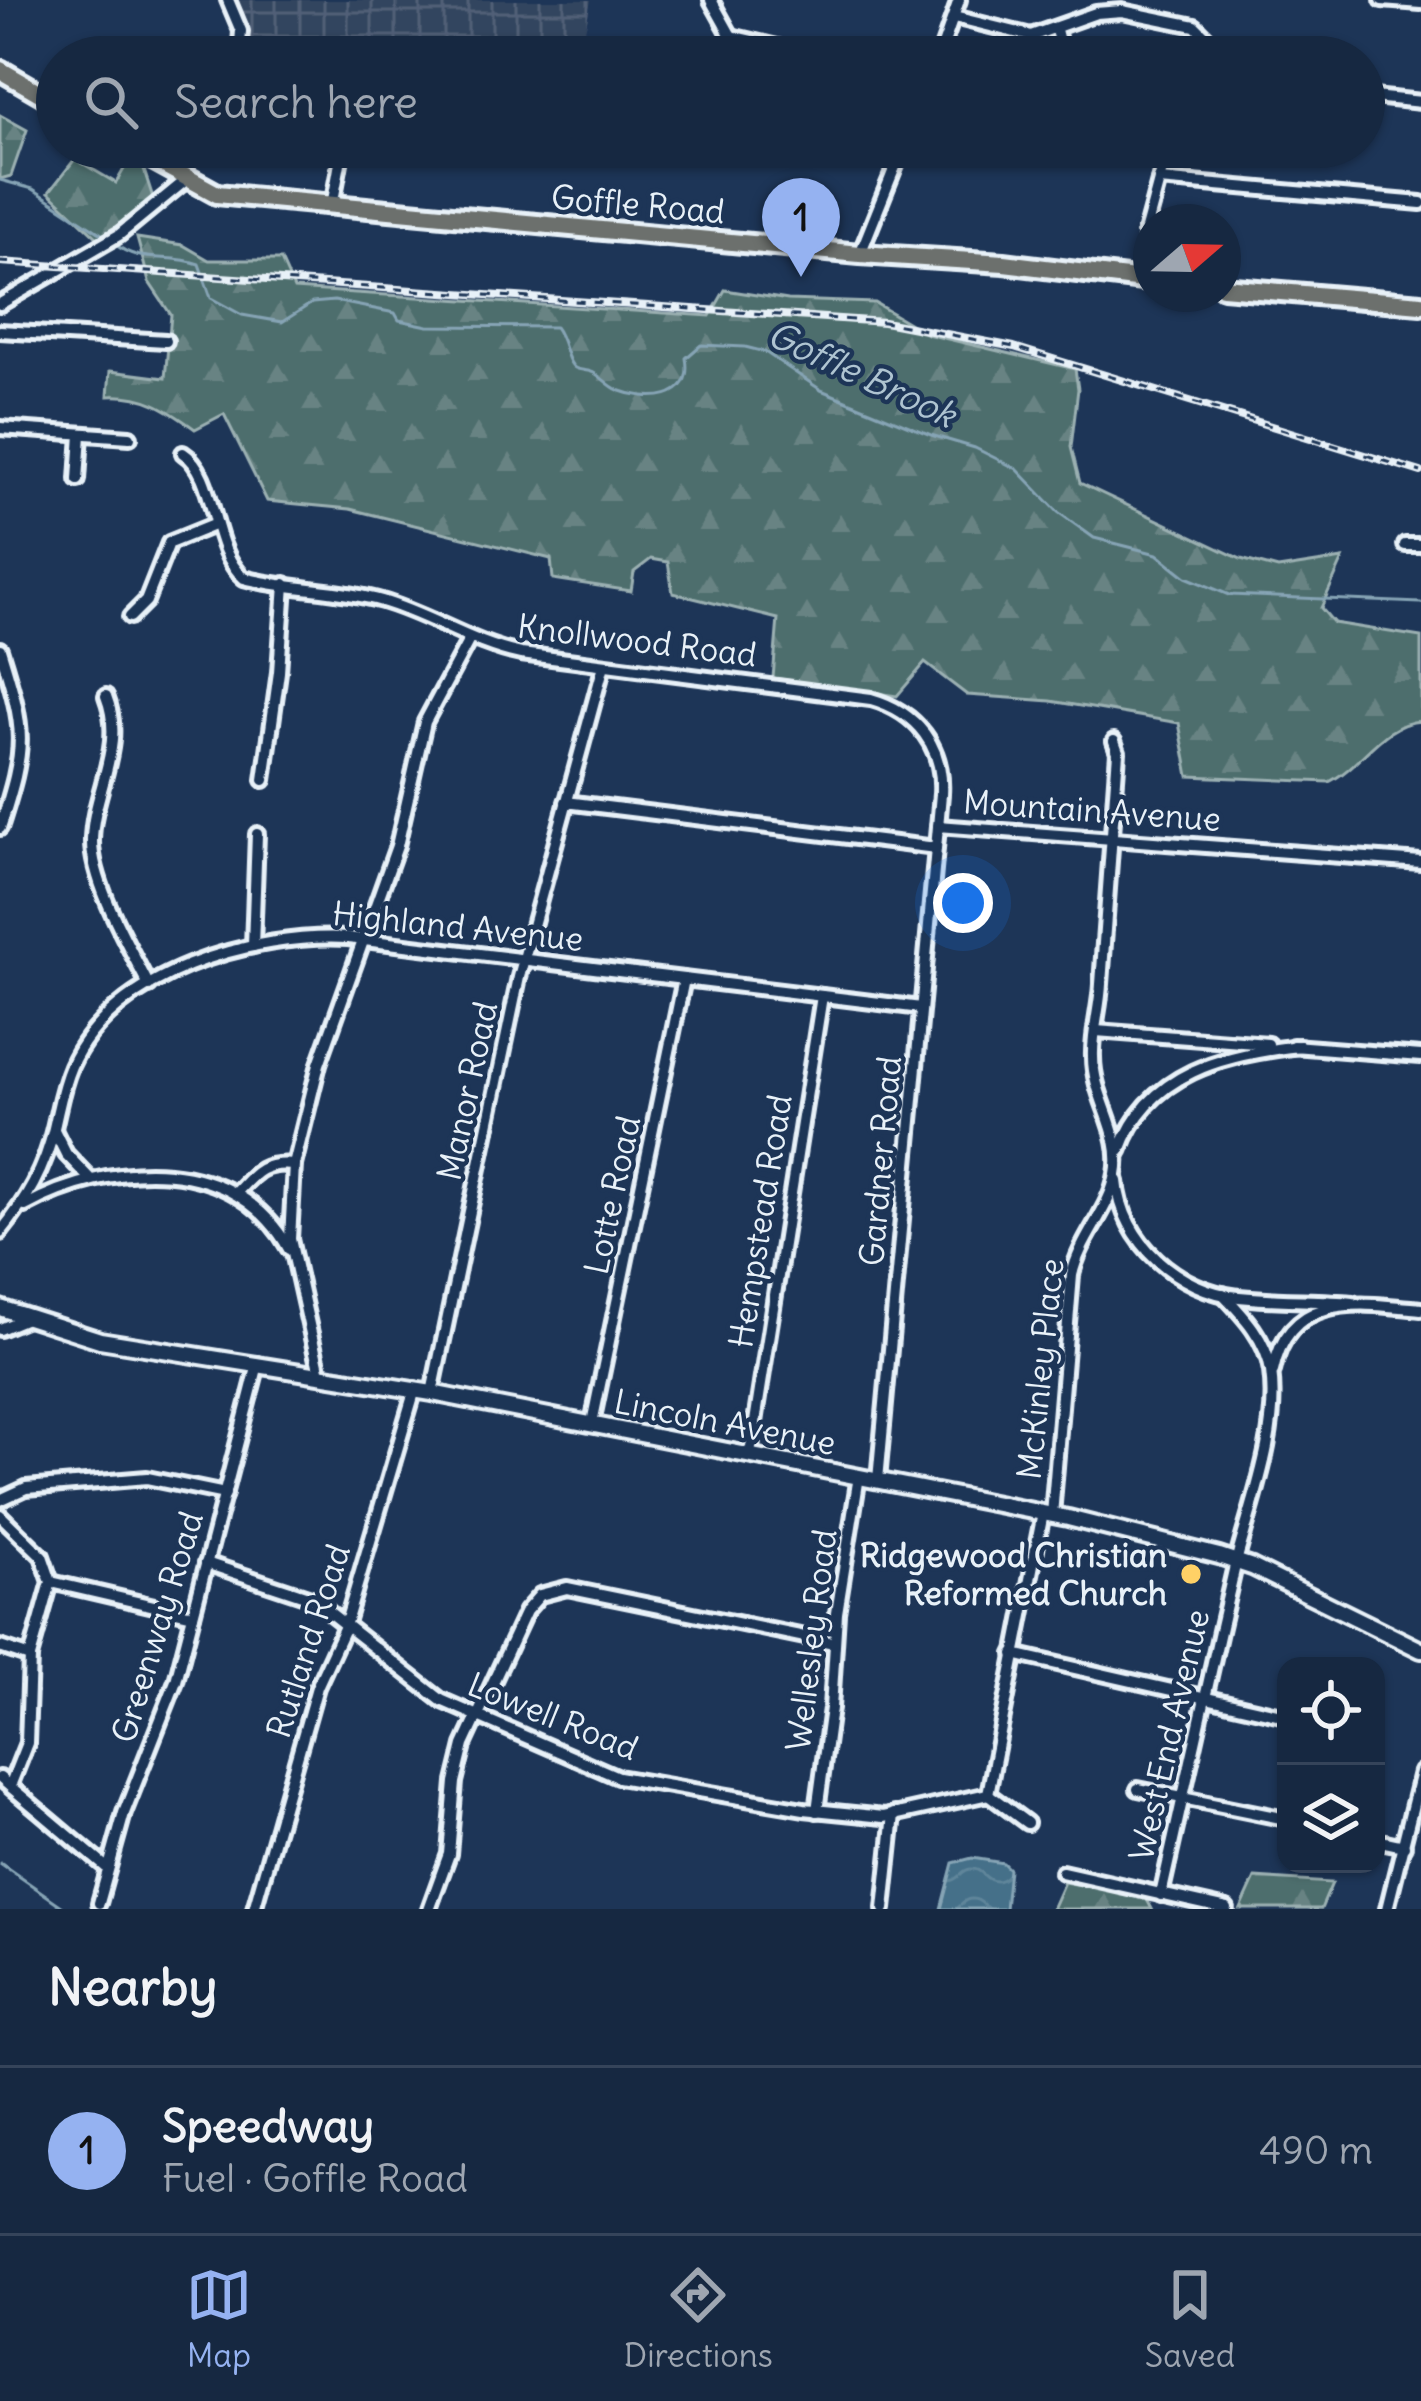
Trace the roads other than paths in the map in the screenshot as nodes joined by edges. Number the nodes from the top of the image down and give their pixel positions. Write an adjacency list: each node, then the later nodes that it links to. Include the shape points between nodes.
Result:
1 (228, 0): 8 (street)
2 (711, 0): 9 (street)
3 (959, 0): 6 (street)
4 (1382, 0): 5 (street)
5 (1421, 4)
6 (954, 17): 7 (street, via 1018,34); 10 (street)
7 (1056, 30): 11 (street); 12 (street, via 1122,11 1195,26)
8 (241, 36)
9 (730, 36)
10 (947, 36)
11 (1058, 36)
12 (1205, 36)
13 (0, 70): 14 (main road)
14 (36, 91)
15 (1385, 98): 16 (street)
16 (1421, 102)
17 (166, 168): 21 (main road, Goffle Road)
18 (339, 168): 25 (street)
19 (895, 168): 26 (street)
20 (1162, 168): 22 (street)
21 (186, 180): 25 (main road, Goffle Road, via 217,194); 29 (street, via 135,224)
22 (1159, 180): 23 (street); 24 (street)
23 (1421, 203)
24 (1153, 204)
25 (332, 206): 26 (main road, Goffle Road)
26 (860, 254): 27 (main road, Goffle Road)
27 (1133, 279)
28 (1241, 289): 30 (main road)
29 (0, 304)
30 (1421, 304)
31 (0, 331): 32 (street)
32 (166, 340)
33 (0, 428): 34 (street)
34 (80, 434): 35 (street); 37 (street)
35 (130, 437)
36 (183, 453): 38 (street, Knollwood Road, via 197,468)
37 (78, 480)
38 (216, 524): 41 (street, Knollwood Road, via 240,575); 42 (street, via 169,543 146,601)
39 (1406, 544): 40 (street)
40 (1421, 545)
41 (285, 584): 43 (street, Knollwood Road, via 387,603); 48 (street)
42 (130, 617)
43 (470, 638): 45 (street, Knollwood Road); 56 (street, via 425,722 397,846)
44 (0, 649): 51 (street, via 22,736)
45 (604, 664): 49 (street, Manor Road); 50 (street, Knollwood Road, via 892,706 935,749)
46 (106, 696): 60 (street, via 112,744 92,848)
47 (1114, 741): 53 (street)
48 (264, 780)
49 (566, 802): 54 (street, Mountain Avenue); 58 (street, Manor Road)
50 (938, 826): 53 (street, Mountain Avenue); 54 (street, Mountain Avenue)
51 (0, 828)
52 (256, 834): 57 (street)
53 (1112, 838): 55 (street, Mountain Avenue); 63 (street)
54 (936, 848): 62 (street, Gardner Road)
55 (1421, 862)
56 (363, 940): 57 (street, Highland Avenue); 58 (street, Highland Avenue); 68 (street)
57 (253, 946): 60 (street, Highland Avenue)
58 (523, 959): 59 (street, Highland Avenue); 84 (street, Manor Road)
59 (684, 979): 61 (street, Highland Avenue); 85 (street, Lotte Road)
60 (149, 986): 66 (street, Highland Avenue, via 86,1041 64,1082)
61 (823, 996): 62 (street, Highland Avenue); 86 (street, Hempstead Road)
62 (921, 1008): 88 (street, Gardner Road)
63 (1096, 1031): 64 (street); 67 (street, via 1096,1087)
64 (1300, 1046): 65 (street); 67 (street, McKinley Place, via 1232,1055 1164,1087 1127,1133)
65 (1421, 1056)
66 (54, 1130): 69 (street); 71 (street, Highland Avenue)
67 (1118, 1163): 74 (street, via 1122,1210 1147,1249 1179,1276); 91 (street, McKinley Place, via 1072,1275)
68 (294, 1165): 70 (street, via 259,1168); 73 (street, via 289,1217)
69 (89, 1178): 70 (street, via 169,1175); 71 (street)
70 (237, 1192): 73 (street, via 269,1218)
71 (21, 1208): 72 (street, Highland Avenue)
72 (0, 1234)
73 (296, 1263): 81 (street)
74 (1222, 1294): 75 (street); 82 (street, via 1264,1347)
75 (1353, 1303): 77 (street, West End Avenue); 82 (street, West End Avenue, via 1295,1327)
76 (0, 1308): 78 (main road, Lincoln Avenue)
77 (1421, 1309)
78 (29, 1318): 79 (street); 80 (main road, Lincoln Avenue, via 100,1340)
79 (0, 1329)
80 (258, 1364): 81 (main road, Lincoln Avenue); 89 (street, Greenway Road)
81 (320, 1374): 83 (main road, Lincoln Avenue)
82 (1272, 1377): 93 (street, West End Avenue, via 1261,1466)
83 (415, 1389): 84 (main road, Lincoln Avenue); 97 (street, Rutland Road)
84 (432, 1393): 85 (main road, Lincoln Avenue)
85 (592, 1423): 86 (main road, Lincoln Avenue)
86 (750, 1454): 87 (main road, Lincoln Avenue)
87 (859, 1476): 88 (main road, Lincoln Avenue); 98 (street, Wellesley Road)
88 (878, 1480): 91 (main road, Lincoln Avenue)
89 (224, 1494): 90 (street, via 147,1478 26,1488); 94 (street, Greenway Road)
90 (0, 1500)
91 (1047, 1514): 93 (main road, Lincoln Avenue); 101 (street, McKinley Place)
92 (0, 1515): 95 (street, via 42,1556)
93 (1236, 1562): 100 (main road, Lincoln Avenue); 103 (street, West End Avenue)
94 (206, 1563): 96 (street, Greenway Road); 97 (street, Lowell Road, via 311,1598)
95 (51, 1582): 96 (street); 102 (street)
96 (193, 1615): 117 (street, Greenway Road)
97 (345, 1626): 105 (street, Lowell Road); 121 (street, Rutland Road, via 317,1687)
98 (834, 1643): 105 (street, via 567,1588 540,1595 526,1611); 111 (street, Wellesley Road)
99 (0, 1647): 102 (street)
100 (1421, 1650)
101 (1014, 1654): 103 (street); 109 (street, McKinley Place)
102 (30, 1657): 107 (street, via 29,1727)
103 (1204, 1697): 104 (street); 110 (street, West End Avenue)
104 (1277, 1714)
105 (477, 1718): 111 (street, Lowell Road, via 618,1777); 122 (street, via 458,1765 449,1854)
106 (1421, 1772): 116 (street)
107 (5, 1782): 117 (street)
108 (1138, 1789): 110 (street)
109 (988, 1794): 112 (street, Lowell Road); 114 (street)
110 (1183, 1796): 113 (street); 119 (street, West End Avenue)
111 (817, 1810): 112 (street, Lowell Road)
112 (894, 1814): 123 (street)
113 (1277, 1818)
114 (1027, 1822)
115 (1385, 1842): 116 (street)
116 (1404, 1846): 125 (street)
117 (107, 1868): 120 (street, Greenway Road)
118 (1062, 1873): 119 (street)
119 (1161, 1894): 124 (street)
120 (99, 1903)
121 (254, 1909)
122 (429, 1909)
123 (884, 1909)
124 (1227, 1909)
125 (1387, 1909)

